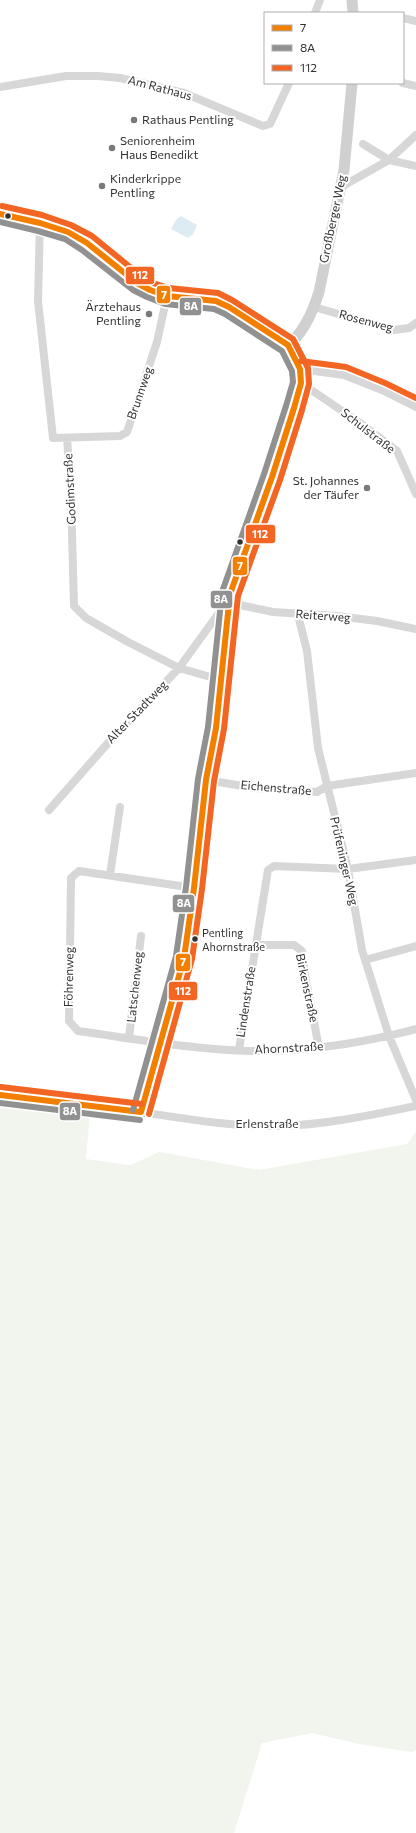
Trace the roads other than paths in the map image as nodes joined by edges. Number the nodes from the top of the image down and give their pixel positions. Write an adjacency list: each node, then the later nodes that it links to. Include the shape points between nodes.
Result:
1 (320, 0): 3 (street)
2 (352, 0): 4 (street)
3 (315, 12)
4 (353, 12)
5 (404, 18): 6 (street)
6 (416, 21)
7 (404, 83): 10 (street)
8 (289, 84): 11 (street, Am Rathaus, via 270,124 263,126 184,93 120,78 66,76)
9 (352, 84): 16 (street, Großberger Weg)
10 (416, 86)
11 (0, 87)
12 (416, 135): 14 (street)
13 (363, 144): 14 (street)
14 (389, 160): 15 (street); 16 (street)
15 (416, 166)
16 (341, 187): 20 (street, Großberger Weg)
17 (0, 214): 18 (street)
18 (40, 222): 19 (street, via 68,232 87,243 137,283); 26 (street, Godimstraße, via 38,301 53,438)
19 (167, 296): 22 (street, via 216,301 230,306); 26 (street, Brunnweg, via 157,342 127,432 120,436)
20 (314, 307): 21 (street, Rosenweg, via 394,330 409,328); 22 (street, Großberger Weg, via 296,339)
21 (416, 323)
22 (288, 345): 23 (street)
23 (300, 369): 24 (street); 25 (street, via 344,375)
24 (301, 383): 27 (street, Schulstraße, via 397,451); 28 (street, via 272,478 235,578)
25 (416, 407)
26 (67, 438): 32 (street, Godimstraße, via 72,496 74,606 86,618)
27 (416, 494)
28 (230, 603): 30 (street, Reiterweg); 33 (street)
29 (221, 610): 32 (street, Alter Stadtweg)
30 (298, 615): 31 (street, Reiterweg, via 337,616); 36 (street, Prüfeninger Weg, via 307,651 318,748)
31 (416, 629)
32 (180, 668): 33 (street, Godimstraße); 38 (street, Alter Stadtweg)
33 (221, 680): 35 (street, via 216,728)
34 (416, 773): 36 (street, Eichenstraße)
35 (206, 780): 36 (street, Eichenstraße, via 255,788 316,792); 42 (street)
36 (326, 786): 40 (street, Prüfeninger Weg)
37 (120, 807): 41 (street)
38 (48, 810)
39 (416, 860): 40 (street, Lindenstraße)
40 (348, 869): 44 (street, Lindenstraße, via 274,866 268,870); 46 (street, Prüfeninger Weg)
41 (110, 875): 42 (street, Föhrenweg); 49 (street, Föhrenweg, via 79,871 70,878 69,1021 78,1031)
42 (194, 888): 50 (street, via 184,961)
43 (141, 936): 49 (street, Latschenweg)
44 (256, 944): 51 (street, Birkenstraße, via 294,945 302,951 304,975); 52 (street, Lindenstraße)
45 (416, 946): 46 (street)
46 (365, 960): 48 (street, Prüfeninger Weg)
47 (416, 1029): 48 (street, Ahornstraße)
48 (389, 1036): 51 (street, Ahornstraße); 54 (street, Prüfeninger Weg)
49 (129, 1038): 50 (street, Föhrenweg)
50 (160, 1043): 52 (street, Ahornstraße); 56 (street)
51 (319, 1048): 52 (street, Ahornstraße)
52 (239, 1050)
53 (4, 1095): 56 (street)
54 (416, 1100)
55 (416, 1106): 56 (street, Erlenstraße, via 348,1120 280,1126 206,1122)
56 (141, 1112)

